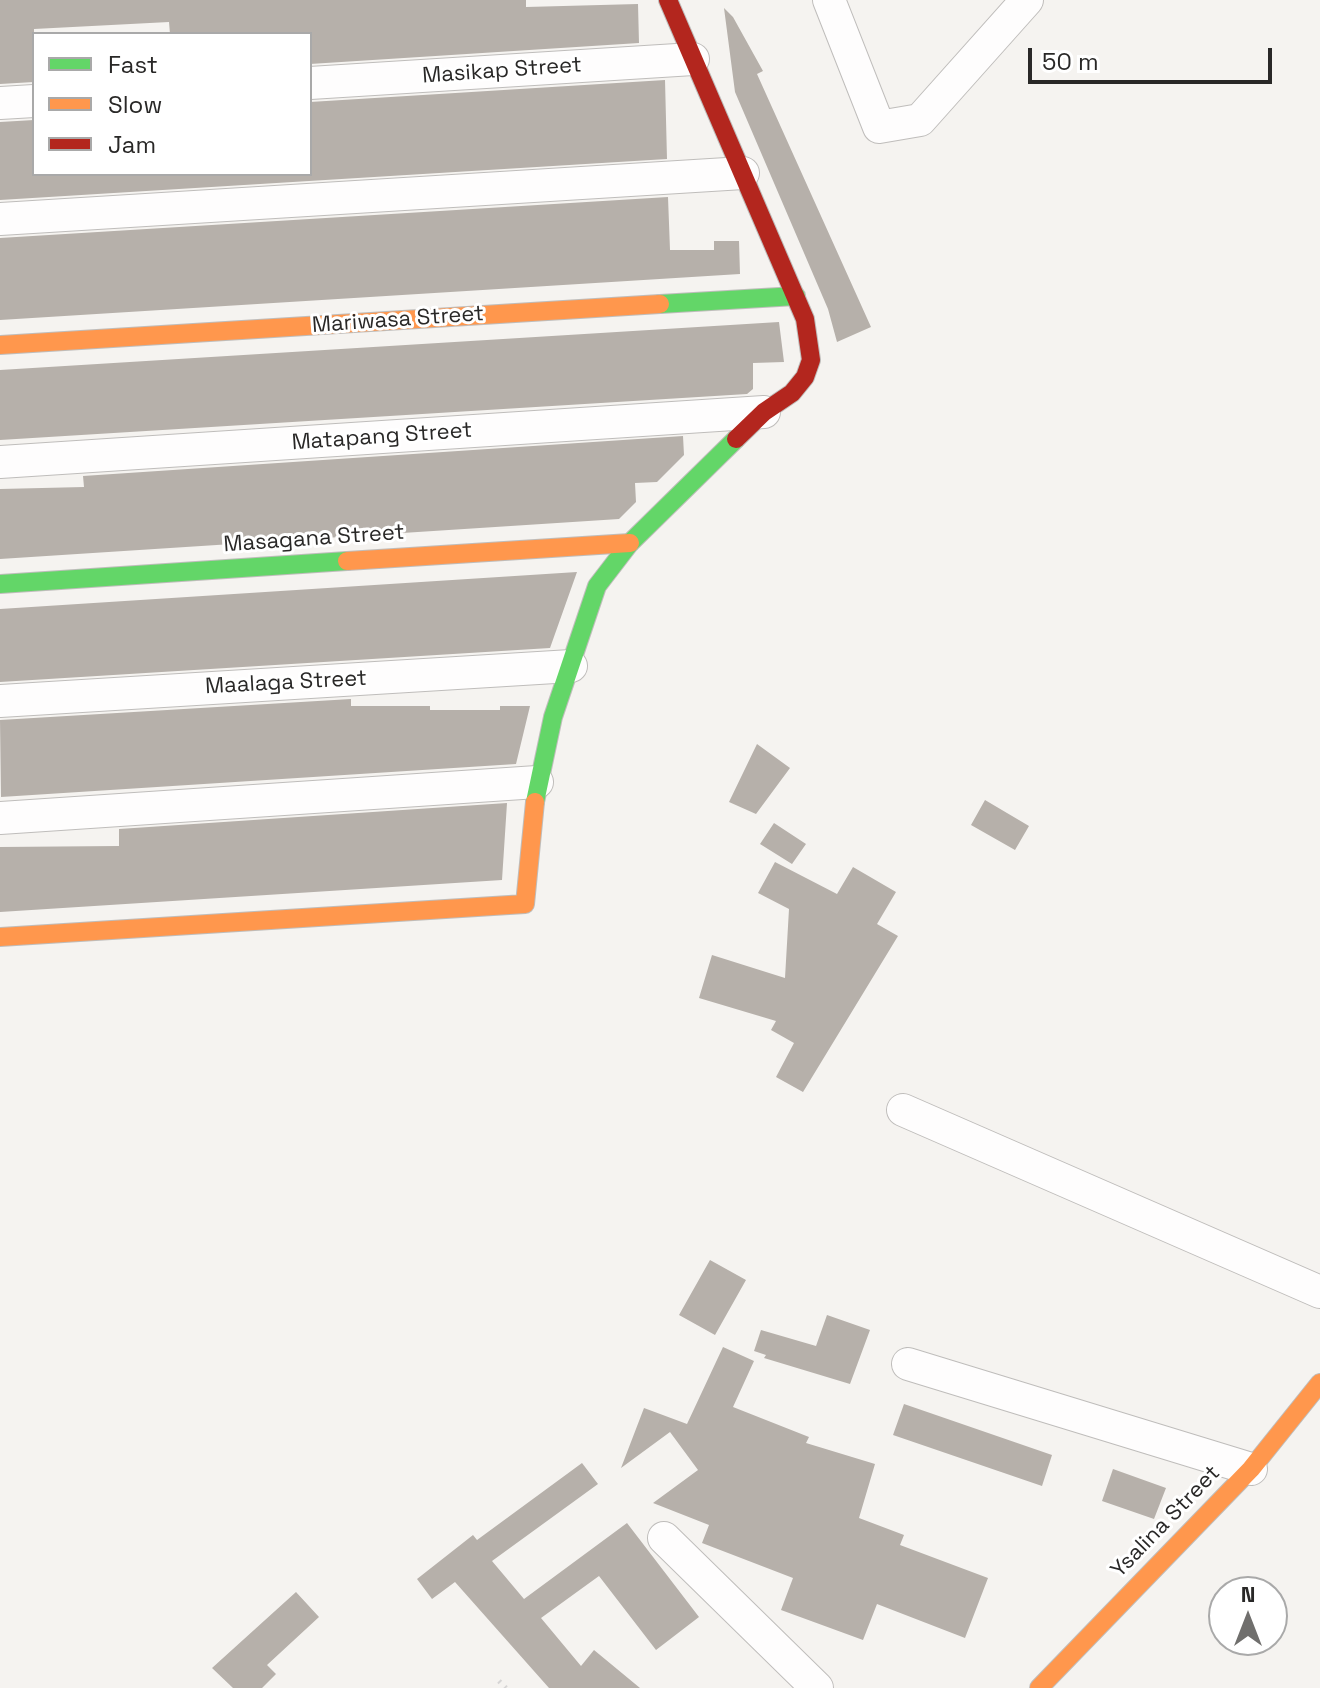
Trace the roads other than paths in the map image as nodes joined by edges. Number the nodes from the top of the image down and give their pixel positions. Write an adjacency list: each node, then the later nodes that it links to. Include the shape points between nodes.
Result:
1 (668, 0): 4 (street)
2 (829, 0): 3 (street, via 879,127 920,120)
3 (1027, 0)
4 (693, 59): 5 (street, Masikap Street); 8 (street)
5 (312, 83)
6 (32, 101): 7 (street)
7 (0, 103)
8 (743, 173): 9 (street); 10 (street)
9 (0, 219)
10 (796, 296): 11 (street, Mariwasa Street); 12 (street, via 811,360 792,393)
11 (0, 345)
12 (764, 412): 13 (street, Matapang Street); 14 (street)
13 (0, 462)
14 (630, 543): 15 (street, Masagana Street); 16 (street, via 597,586)
15 (0, 584)
16 (571, 666): 17 (street, Maalaga Street); 18 (street)
17 (0, 701)
18 (537, 782): 19 (street); 20 (street, via 525,904)
19 (0, 818)
20 (0, 937)
21 (903, 1110): 22 (street)
22 (1320, 1292)
23 (908, 1364): 25 (street)
24 (1320, 1383): 25 (street, Ysalina Street)
25 (1251, 1469): 28 (street, Ysalina Street)
26 (664, 1538): 27 (street)
27 (817, 1688)
28 (1039, 1688)

